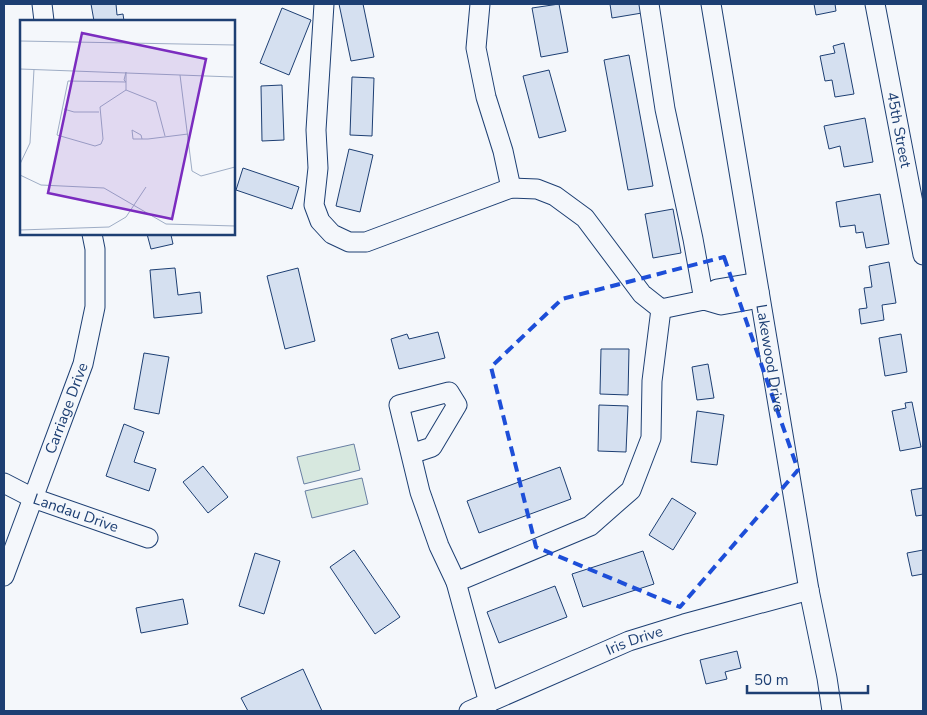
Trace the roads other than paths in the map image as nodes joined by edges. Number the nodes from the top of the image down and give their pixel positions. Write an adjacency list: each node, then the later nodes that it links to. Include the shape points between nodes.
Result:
1 (42, 4): 7 (street)
2 (324, 4): 8 (street, via 314,205 320,221 332,234 349,242 366,242)
3 (480, 4): 8 (street, via 476,48)
4 (648, 4): 12 (street, via 665,109)
5 (711, 4): 11 (street, Lakewood Drive)
6 (875, 4): 10 (street, 45th Street)
7 (44, 20)
8 (511, 188): 13 (street, via 537,189 555,196 585,218 642,294)
9 (92, 235): 16 (street, Carriage Drive, via 95,307 83,364)
10 (923, 255)
11 (759, 292): 12 (street, via 747,284 717,289); 20 (street, Lakewood Drive)
12 (704, 300): 13 (street)
13 (661, 309): 19 (street, via 652,381 651,438 632,490 590,526)
14 (411, 454): 19 (street, via 435,537)
15 (4, 483): 16 (street, Landau Drive)
16 (34, 498): 17 (street, Landau Drive); 18 (street, Carriage Drive)
17 (148, 538)
18 (4, 576)
19 (456, 582): 21 (street)
20 (808, 590): 21 (street, Iris Drive, via 629,642); 23 (street, Lakewood Drive)
21 (489, 703): 22 (street, Iris Drive)
22 (469, 711)
23 (832, 711)

